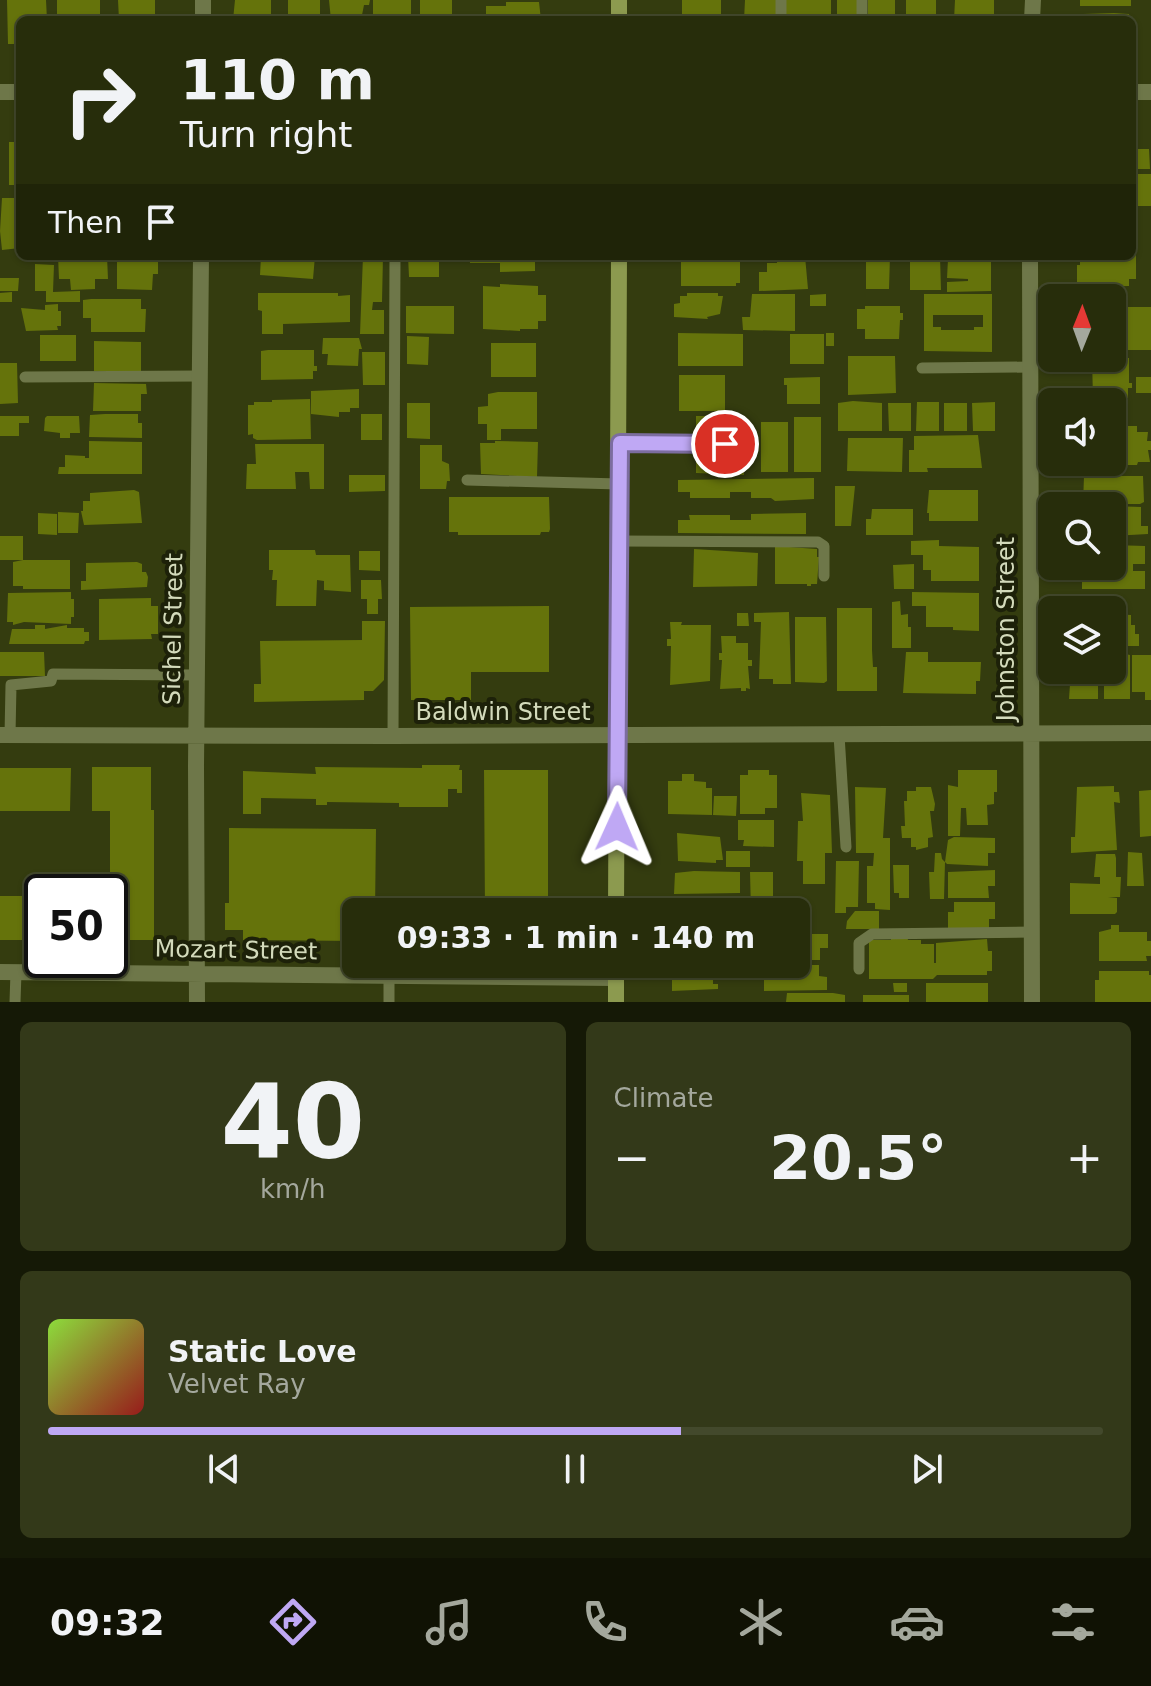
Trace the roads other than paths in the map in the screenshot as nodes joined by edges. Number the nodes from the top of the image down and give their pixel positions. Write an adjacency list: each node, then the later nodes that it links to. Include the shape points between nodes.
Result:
1 (201, 260): 7 (street, Sichel Street)
2 (395, 260): 21 (lane)
3 (619, 260): 9 (main road)
4 (1030, 260): 5 (street, Johnston Street)
5 (1030, 367): 6 (lane); 17 (street, Johnston Street)
6 (922, 368)
7 (200, 376): 8 (lane); 15 (street, Sichel Street)
8 (25, 377)
9 (620, 443): 10 (lane); 12 (main road)
10 (753, 444)
11 (467, 480): 12 (lane)
12 (619, 484): 13 (main road)
13 (619, 541): 14 (lane, via 818,542 824,546); 22 (main road)
14 (824, 576)
15 (196, 675): 18 (lane, via 53,674 51,681 11,685); 20 (street, Sichel Street)
16 (1151, 733): 17 (street, Baldwin Street)
17 (1031, 734): 19 (street, Baldwin Street); 25 (street, Johnston Street)
18 (5, 735): 20 (street, Baldwin Street)
19 (839, 735): 22 (street, Baldwin Street); 23 (lane)
20 (196, 736): 21 (street, Baldwin Street); 28 (street, Sichel Street)
21 (393, 736): 22 (street, Baldwin Street)
22 (619, 736): 24 (main road)
23 (846, 847)
24 (616, 898)
25 (1032, 932): 26 (lane, via 872,934 859,943); 36 (street, Johnston Street)
26 (859, 969)
27 (8, 972): 28 (street, Mozart Street); 32 (lane)
28 (197, 974): 29 (street, Mozart Street); 33 (street, Sichel Street)
29 (342, 976)
30 (389, 978): 34 (lane)
31 (616, 978): 35 (main road)
32 (15, 1002)
33 (197, 1002)
34 (389, 1002)
35 (616, 1002)
36 (1032, 1002)

